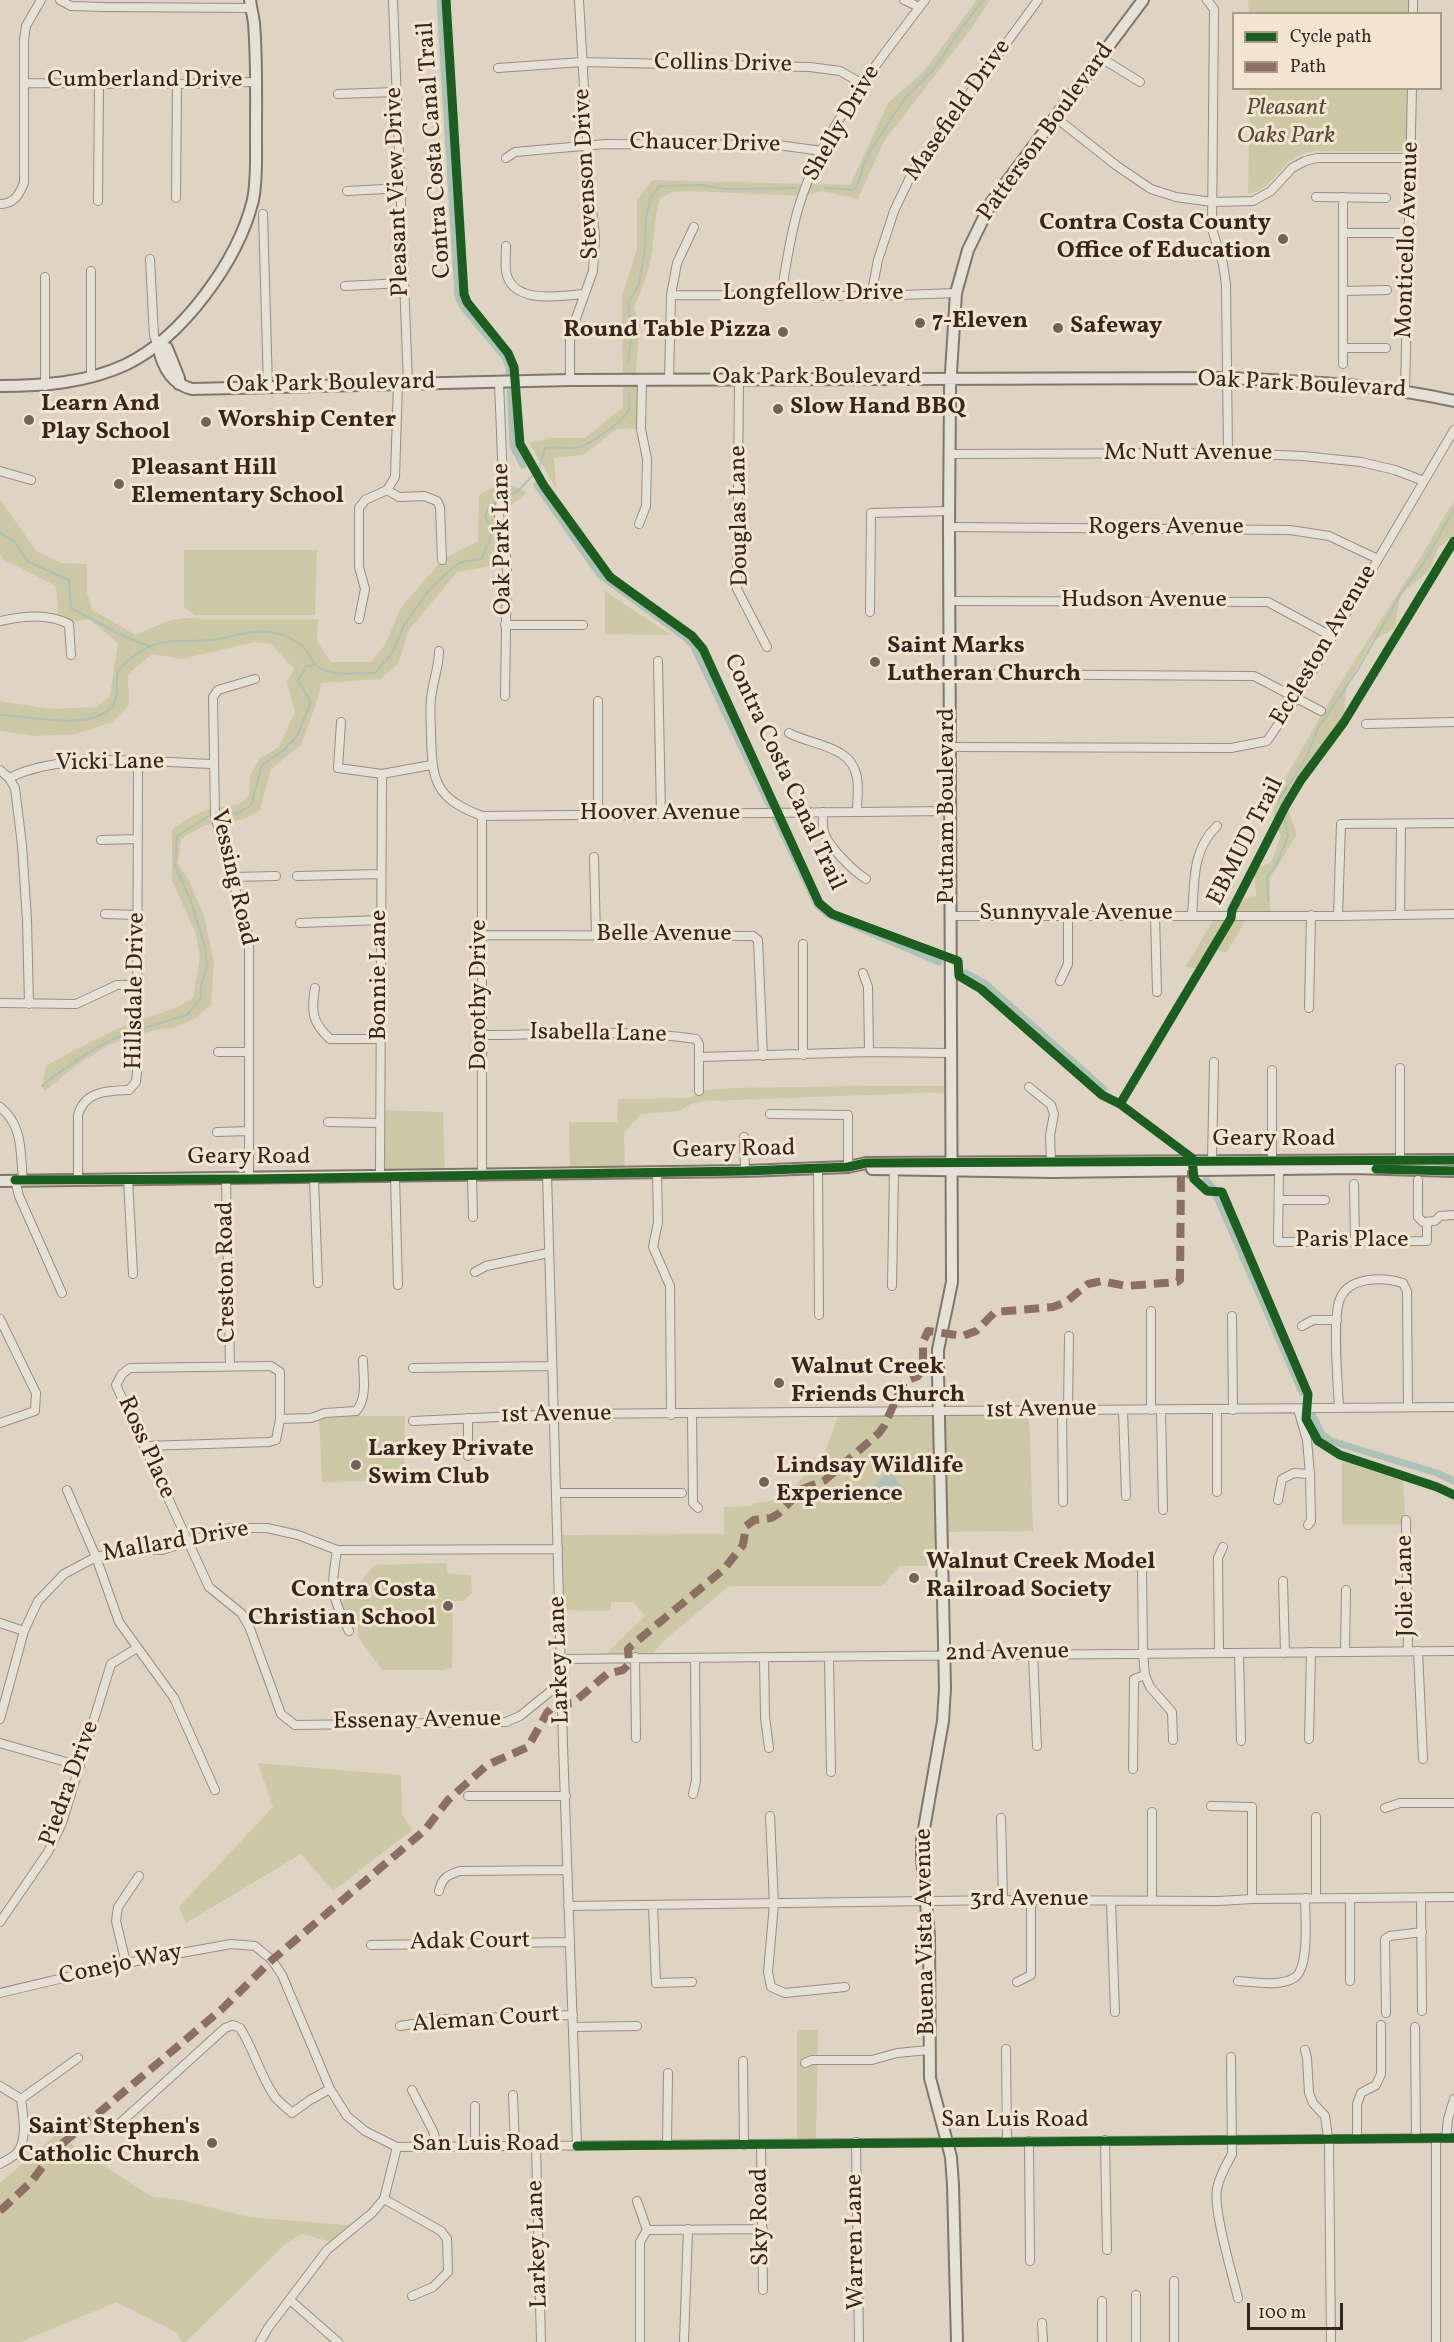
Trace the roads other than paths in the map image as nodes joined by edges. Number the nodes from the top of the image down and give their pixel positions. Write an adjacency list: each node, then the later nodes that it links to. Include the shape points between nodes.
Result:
1 (41, 0): 18 (street, via 26,26)
2 (60, 0): 10 (street, via 71,6)
3 (393, 0): 23 (street, Pleasant View Drive)
4 (579, 0): 14 (street, Stevenson Drive)
5 (904, 0): 12 (street)
6 (925, 0): 12 (street, Shelly Drive)
7 (1038, 0): 55 (street, Masefield Drive, via 914,169 890,221)
8 (1143, 0): 13 (street, Patterson Boulevard)
9 (1207, 0): 37 (street, via 1214,9)
10 (168, 3): 11 (street)
11 (251, 4): 16 (street)
12 (919, 7): 20 (street, Shelly Drive)
13 (1101, 58): 17 (street); 25 (street, Patterson Boulevard)
14 (582, 62): 15 (street, Collins Drive); 20 (street, Collins Drive, via 810,67 840,71); 26 (street, Stevenson Drive)
15 (498, 69)
16 (256, 82): 21 (street, Cumberland Drive); 56 (street, via 253,199 236,247 197,304)
17 (1140, 82)
18 (25, 83): 19 (street, Cumberland Drive); 38 (street, Cumberland Drive, via 24,183 18,197)
19 (99, 83): 21 (street, Cumberland Drive); 36 (street)
20 (861, 83): 27 (street, Shelly Drive)
21 (177, 84): 34 (street)
22 (1412, 90): 29 (street, Monticello Avenue)
23 (395, 92): 24 (street); 30 (street, Pleasant View Drive)
24 (338, 94)
25 (1055, 117): 37 (street, via 1151,189); 51 (street, Patterson Boulevard, via 991,203 968,250)
26 (587, 146): 27 (street, Chaucer Drive, via 778,145); 28 (street, Chaucer Drive, via 515,152); 52 (street, Stevenson Drive, via 595,236 593,271)
27 (822, 151): 54 (street, Shelly Drive, via 799,204)
28 (506, 158)
29 (1412, 158): 37 (street, via 1317,158 1293,168 1263,197 1253,201); 42 (street, Monticello Avenue)
30 (402, 188): 31 (street); 47 (street, Pleasant View Drive)
31 (347, 190)
32 (1316, 197): 33 (street)
33 (1343, 197): 35 (street); 41 (street)
34 (176, 198)
35 (1386, 198)
36 (98, 201)
37 (1212, 202): 62 (street, via 1212,229 1226,284)
38 (0, 204)
39 (263, 214): 71 (street)
40 (694, 227): 53 (street, via 677,263)
41 (1344, 233): 42 (street); 50 (street)
42 (1407, 233): 72 (street, Monticello Avenue)
43 (506, 246): 52 (street, via 506,271 516,290 545,296)
44 (150, 259): 56 (street, via 154,336)
45 (91, 271): 60 (street)
46 (45, 277): 70 (street)
47 (403, 283): 48 (street); 68 (street, Pleasant View Drive)
48 (345, 286)
49 (1386, 290): 50 (street)
50 (1343, 291): 57 (street)
51 (956, 293): 55 (street, Longfellow Drive); 61 (street, Patterson Boulevard)
52 (584, 294): 63 (street, Stevenson Drive, via 570,335)
53 (670, 295): 54 (street, Longfellow Drive); 65 (street)
54 (781, 296): 55 (street, Longfellow Drive)
55 (871, 296)
56 (158, 345): 60 (street, via 125,365); 71 (street, Oak Park Boulevard, via 166,348 179,384 192,389)
57 (1343, 348): 58 (street); 59 (street)
58 (1386, 348)
59 (1343, 364)
60 (91, 376): 70 (street)
61 (951, 378): 62 (street, Oak Park Boulevard); 66 (street, Oak Park Boulevard); 76 (street, Putnam Boulevard)
62 (1228, 378): 72 (street, Oak Park Boulevard); 75 (street)
63 (570, 380): 64 (street, Oak Park Boulevard); 67 (street, Oak Park Boulevard)
64 (642, 380): 65 (street, Oak Park Boulevard); 82 (street, via 641,429 647,459 646,506)
65 (669, 380): 66 (street, Oak Park Boulevard)
66 (740, 380): 93 (street, Douglas Lane, via 737,589)
67 (507, 382): 68 (street, Oak Park Boulevard); 90 (street, Oak Park Lane, via 499,515 507,563)
68 (403, 383): 71 (street, Oak Park Boulevard); 80 (street, Pleasant View Drive, via 395,477)
69 (0, 386): 70 (street)
70 (45, 386)
71 (268, 387)
72 (1405, 391): 73 (street, Oak Park Boulevard)
73 (1454, 401)
74 (1454, 430): 79 (street, Eccleston Avenue)
75 (1228, 453): 76 (street, Mc Nutt Avenue); 79 (street, Mc Nutt Avenue, via 1361,462)
76 (949, 454): 81 (street, Putnam Boulevard)
77 (0, 471): 78 (street)
78 (31, 480)
79 (1424, 481): 85 (street, Eccleston Avenue)
80 (387, 490): 84 (street, via 399,496 424,496 437,501); 88 (street, via 365,500 359,508 359,567 365,590)
81 (949, 511): 83 (street, Putnam Boulevard); 87 (street, via 871,513)
82 (639, 524)
83 (949, 527): 85 (street, Rogers Avenue, via 1290,530 1329,536); 86 (street, Putnam Boulevard)
84 (442, 560)
85 (1378, 560): 92 (street, Eccleston Avenue)
86 (949, 601): 92 (street, Hudson Avenue, via 1268,602); 97 (street, Putnam Boulevard)
87 (870, 612)
88 (359, 619)
89 (0, 621): 95 (street, via 24,616 69,624)
90 (506, 626): 91 (street); 99 (street, Oak Park Lane)
91 (583, 626)
92 (1331, 636): 100 (street, Eccleston Avenue)
93 (767, 647)
94 (440, 651): 110 (street, via 431,695)
95 (71, 655)
96 (658, 661): 118 (street)
97 (949, 674): 100 (street, via 1254,676); 107 (street, Putnam Boulevard)
98 (255, 679): 109 (street, Vessing Road, via 214,693)
99 (505, 696)
100 (1297, 697): 102 (street); 107 (street, Eccleston Avenue, via 1268,741 1231,748)
101 (598, 701): 117 (street)
102 (1321, 711)
103 (341, 722): 112 (street, via 338,768)
104 (1454, 722): 105 (street)
105 (1366, 724)
106 (789, 733): 114 (street, via 846,756 857,778)
107 (949, 747): 115 (street, Putnam Boulevard)
108 (138, 762): 109 (street, Vicki Lane); 113 (street, Vicki Lane, via 49,765); 123 (street, Hillsdale Drive)
109 (212, 764): 129 (street, Vessing Road, via 215,816)
110 (431, 765): 112 (street); 119 (street, Hoover Avenue, via 441,790 450,800)
111 (0, 770): 113 (street)
112 (382, 774): 126 (street, Bonnie Lane)
113 (9, 778): 152 (street, via 15,788 22,845)
114 (857, 811): 115 (street, Hoover Avenue); 116 (street, Hoover Avenue)
115 (949, 811): 139 (street, Putnam Boulevard)
116 (823, 812): 118 (street, Hoover Avenue); 130 (street, via 827,839 855,873)
117 (598, 815): 118 (street, Hoover Avenue); 119 (street, Hoover Avenue)
118 (661, 815)
119 (482, 816): 143 (street, Dorothy Drive)
120 (1454, 823): 121 (street)
121 (1401, 824): 138 (street); 140 (street, via 1341,824)
122 (1217, 826): 136 (street, via 1196,857)
123 (138, 839): 124 (street); 133 (street, Hillsdale Drive)
124 (101, 840)
125 (594, 857): 144 (street)
126 (381, 874): 128 (street); 141 (street, Bonnie Lane)
127 (276, 876): 129 (street)
128 (297, 876)
129 (232, 877): 157 (street, Vessing Road, via 249,938)
130 (866, 879)
131 (105, 914): 133 (street)
132 (1454, 914): 138 (street, Sunnyvale Avenue)
133 (138, 915): 148 (street, Hillsdale Drive)
134 (1068, 915): 135 (street, Sunnyvale Avenue); 139 (street, Sunnyvale Avenue); 147 (street, via 1068,964)
135 (1155, 915): 136 (street, Sunnyvale Avenue); 150 (street)
136 (1192, 915): 137 (street, Sunnyvale Avenue)
137 (1311, 915): 140 (street, Sunnyvale Avenue); 153 (street)
138 (1400, 915): 140 (street, Sunnyvale Avenue)
139 (950, 916): 159 (street, Putnam Boulevard)
140 (1338, 916)
141 (381, 920): 142 (street); 155 (street, Bonnie Lane)
142 (300, 923)
143 (481, 935): 144 (street, Belle Avenue); 154 (street, Dorothy Drive)
144 (596, 936): 161 (street, Belle Avenue, via 753,936 758,940)
145 (803, 944): 160 (street)
146 (863, 973): 158 (street, via 868,987)
147 (1060, 981)
148 (138, 985): 152 (street, via 117,985 76,1004); 192 (street, Hillsdale Drive, via 136,1082 129,1090 94,1094 80,1108)
149 (315, 988): 155 (street, via 314,1019 330,1039)
150 (1157, 992)
151 (0, 1003): 152 (street)
152 (29, 1004)
153 (1309, 1008)
154 (481, 1035): 162 (street, Isabella Lane, via 679,1036 696,1039); 188 (street, Dorothy Drive)
155 (382, 1039): 171 (street, Bonnie Lane)
156 (218, 1052): 157 (street)
157 (249, 1052): 172 (street, Vessing Road)
158 (869, 1052): 159 (street); 160 (street)
159 (950, 1053): 181 (street, Putnam Boulevard)
160 (803, 1055): 161 (street)
161 (763, 1056): 162 (street)
162 (699, 1057): 167 (street)
163 (1215, 1062): 176 (street)
164 (1400, 1068): 179 (street)
165 (1272, 1070): 178 (street, Paris Place)
166 (1029, 1087): 177 (street, via 1052,1105)
167 (699, 1091)
168 (0, 1107): 196 (street, via 18,1135 23,1155)
169 (770, 1114): 180 (street, via 848,1115)
170 (328, 1122): 171 (street)
171 (380, 1123): 189 (street, Bonnie Lane)
172 (249, 1131): 173 (street); 195 (street, Vessing Road)
173 (217, 1132)
174 (744, 1137): 183 (street)
175 (1454, 1160): 179 (street, Geary Road)
176 (1212, 1161): 177 (street, Geary Road); 178 (street, Geary Road)
177 (1051, 1162): 181 (street, Geary Road)
178 (1276, 1165): 179 (street, Geary Road); 181 (street, Geary Road, via 1160,1171); 200 (street, Paris Place)
179 (1400, 1165): 185 (street, Geary Road)
180 (848, 1167): 181 (street, Geary Road, via 866,1163); 182 (street, Geary Road); 184 (street, Geary Road)
181 (951, 1167): 184 (street, Geary Road); 235 (street, Buena Vista Avenue, via 952,1282 938,1350)
182 (818, 1169): 183 (street, Geary Road); 214 (street)
183 (745, 1171): 186 (street, Geary Road)
184 (894, 1171): 211 (street)
185 (1454, 1171)
186 (657, 1172): 187 (street, Geary Road); 236 (street, via 658,1222 652,1247 670,1286)
187 (547, 1174): 188 (street, Geary Road); 206 (street, Larkey Lane)
188 (477, 1175): 190 (street, Geary Road); 203 (street, Dorothy Drive)
189 (380, 1177): 190 (street, Geary Road); 191 (street, Geary Road)
190 (395, 1177): 210 (street)
191 (314, 1178): 195 (street, Geary Road); 209 (street)
192 (78, 1179): 193 (street, Geary Road); 196 (street, Geary Road)
193 (128, 1179): 194 (street, Geary Road); 208 (street)
194 (226, 1179): 195 (street, Geary Road); 222 (street, Creston Road)
195 (249, 1179)
196 (19, 1180): 198 (street, Geary Road); 212 (street, via 19,1196)
197 (1418, 1180): 204 (street, via 1418,1217)
198 (0, 1181)
199 (1354, 1184): 205 (street)
200 (1279, 1200): 201 (street); 205 (street, Paris Place, via 1278,1242)
201 (1325, 1200)
202 (1454, 1215): 204 (street)
203 (474, 1217)
204 (1427, 1222): 205 (street, Paris Place, via 1427,1241)
205 (1355, 1242)
206 (548, 1253): 207 (street, via 486,1266); 223 (street, Larkey Lane)
207 (475, 1272)
208 (133, 1274)
209 (318, 1283)
210 (398, 1285)
211 (892, 1286)
212 (62, 1293)
213 (1151, 1311): 231 (street)
214 (819, 1315)
215 (1232, 1316): 234 (street)
216 (0, 1319): 219 (street)
217 (1337, 1320): 218 (street, via 1313,1320); 225 (street, via 1340,1299 1353,1284 1395,1281 1406,1287); 227 (street)
218 (1302, 1326)
219 (2, 1329): 242 (street, via 36,1393 35,1411)
220 (1069, 1336): 229 (street)
221 (363, 1360): 240 (street, via 364,1397 356,1411)
222 (230, 1366): 240 (street, via 271,1366 280,1372); 243 (street, Ross Place, via 130,1368 122,1374 116,1385)
223 (552, 1366): 224 (street); 238 (street, Larkey Lane)
224 (413, 1368)
225 (1408, 1407): 226 (street, 1st Avenue); 227 (street, 1st Avenue)
226 (1454, 1407)
227 (1339, 1408): 228 (street, 1st Avenue)
228 (1298, 1409): 234 (street, 1st Avenue); 245 (street, via 1307,1440)
229 (1065, 1410): 230 (street, 1st Avenue); 235 (street, 1st Avenue); 252 (street)
230 (1124, 1410): 231 (street, 1st Avenue); 250 (street)
231 (1151, 1410): 232 (street, 1st Avenue)
232 (1161, 1410): 233 (street, 1st Avenue); 254 (street)
233 (1217, 1410): 234 (street, 1st Avenue); 247 (street)
234 (1233, 1410)
235 (939, 1412): 237 (street, 1st Avenue); 279 (street, Buena Vista Avenue)
236 (671, 1414): 237 (street, 1st Avenue); 238 (street, 1st Avenue)
237 (692, 1414): 253 (street, via 693,1503)
238 (553, 1415): 239 (street, 1st Avenue); 248 (street, Larkey Lane)
239 (468, 1418): 241 (street, 1st Avenue); 244 (street)
240 (280, 1419): 243 (street, via 278,1438 269,1442)
241 (413, 1421)
242 (0, 1424)
243 (145, 1446): 257 (street, Ross Place)
244 (468, 1456)
245 (1310, 1474): 251 (street, via 1294,1473 1282,1479); 256 (street)
246 (67, 1490): 261 (street)
247 (1217, 1492)
248 (557, 1493): 249 (street); 259 (street, Larkey Lane)
249 (682, 1493)
250 (1126, 1496)
251 (1278, 1500)
252 (1063, 1502)
253 (698, 1508)
254 (1162, 1510)
255 (1406, 1520): 269 (street, Jolie Lane)
256 (1308, 1525)
257 (189, 1540): 260 (street, Mallard Drive, via 230,1528 267,1528 298,1534); 261 (street, Mallard Drive, via 162,1550 129,1550); 288 (street, Ross Place, via 209,1587 241,1613 249,1626 281,1714)
258 (1223, 1547): 273 (street, via 1218,1558)
259 (558, 1549): 260 (street, Mallard Drive); 284 (street, Larkey Lane)
260 (337, 1550): 267 (street, via 332,1589 334,1602)
261 (96, 1557): 266 (street, Mallard Drive, via 64,1574 38,1601); 268 (street, via 119,1622)
262 (1142, 1567): 278 (street)
263 (1283, 1581): 275 (street)
264 (1346, 1590): 272 (street)
265 (0, 1623): 266 (street)
266 (24, 1630): 287 (street, Mallard Drive)
267 (349, 1631)
268 (137, 1648): 297 (street, Piedra Drive, via 111,1664); 300 (street, via 174,1698)
269 (1408, 1651): 270 (street, 2nd Avenue); 272 (street, 2nd Avenue)
270 (1418, 1651): 271 (street, 2nd Avenue); 296 (street)
271 (1454, 1651)
272 (1345, 1652): 276 (street, 2nd Avenue)
273 (1219, 1653): 274 (street, 2nd Avenue); 278 (street, 2nd Avenue)
274 (1239, 1653): 275 (street, 2nd Avenue); 292 (street)
275 (1284, 1653): 276 (street, 2nd Avenue)
276 (1311, 1653): 290 (street)
277 (1033, 1654): 278 (street, 2nd Avenue); 279 (street, 2nd Avenue); 294 (street)
278 (1143, 1654): 285 (street)
279 (944, 1655): 282 (street, 2nd Avenue); 322 (street, Buena Vista Avenue, via 943,1721 922,1840)
280 (635, 1657): 283 (street, 2nd Avenue); 284 (street, 2nd Avenue); 289 (street)
281 (764, 1657): 282 (street, 2nd Avenue); 283 (street, 2nd Avenue); 295 (street)
282 (829, 1657): 299 (street)
283 (695, 1658): 301 (street)
284 (561, 1659): 286 (street, Larkey Lane)
285 (1145, 1675): 291 (street, via 1150,1688 1172,1712); 298 (street, via 1134,1679)
286 (562, 1682): 288 (street, Essenay Avenue, via 520,1716 506,1722); 303 (street, Larkey Lane)
287 (0, 1719)
288 (295, 1725)
289 (636, 1738)
290 (1309, 1738)
291 (1173, 1740)
292 (1241, 1741)
293 (0, 1743): 297 (street)
294 (1037, 1746)
295 (769, 1748)
296 (1423, 1759)
297 (80, 1766): 328 (street, Piedra Drive, via 62,1823 48,1852)
298 (1133, 1769)
299 (831, 1772)
300 (215, 1790)
301 (693, 1794)
302 (468, 1796): 303 (street)
303 (566, 1796): 311 (street, Larkey Lane)
304 (1454, 1803): 306 (street, via 1400,1803)
305 (1211, 1806): 319 (street, via 1252,1807)
306 (1385, 1808)
307 (1152, 1812): 318 (street)
308 (770, 1816): 325 (street)
309 (1316, 1817): 316 (street)
310 (1001, 1818): 321 (street)
311 (567, 1870): 313 (street, via 460,1871 448,1874); 326 (street, Larkey Lane)
312 (139, 1876): 333 (street, via 118,1907 116,1922)
313 (439, 1891)
314 (1454, 1897): 317 (street, 3rd Avenue)
315 (1305, 1898): 316 (street, 3rd Avenue); 319 (street, 3rd Avenue); 334 (street, via 1304,1961 1300,1972 1293,1979 1276,1983)
316 (1316, 1898): 320 (street, 3rd Avenue)
317 (1421, 1898): 320 (street, 3rd Avenue); 329 (street)
318 (1152, 1899): 319 (street, 3rd Avenue); 324 (street, 3rd Avenue)
319 (1252, 1899)
320 (1350, 1899): 335 (street)
321 (1003, 1900): 322 (street, 3rd Avenue); 323 (street, 3rd Avenue)
322 (927, 1901): 325 (street, 3rd Avenue); 350 (street, Buena Vista Avenue)
323 (1031, 1901): 324 (street, 3rd Avenue); 337 (street, via 1031,1975)
324 (1111, 1901): 341 (street)
325 (774, 1904): 327 (street, 3rd Avenue); 338 (street, via 768,1972 771,1987 785,1993)
326 (568, 1906): 327 (street, 3rd Avenue); 330 (street, Larkey Lane)
327 (653, 1906): 336 (street, via 656,1983)
328 (0, 1922)
329 (1422, 1932): 340 (street); 342 (street, via 1385,1940)
330 (570, 1942): 332 (street, Adak Court); 343 (street, Larkey Lane)
331 (244, 1945): 333 (street, Conejo Way, via 223,1945); 358 (street, San Luis Road, via 255,1946 282,1975)
332 (371, 1945)
333 (126, 1963): 339 (street, Conejo Way)
334 (1238, 1981)
335 (1350, 1981)
336 (692, 1982)
337 (1017, 1982)
338 (845, 1987)
339 (0, 1993)
340 (1422, 2011)
341 (1115, 2012)
342 (1386, 2013)
343 (573, 2015): 346 (street, Aleman Court, via 444,2019); 347 (street, Larkey Lane)
344 (636, 2025): 347 (street)
345 (1381, 2025): 370 (street, via 1381,2074 1376,2085 1361,2093 1357,2104)
346 (400, 2026)
347 (573, 2027): 379 (street, Larkey Lane)
348 (1415, 2027): 365 (street)
349 (1006, 2049): 372 (street)
350 (929, 2050): 355 (street, via 872,2060); 375 (street, Buena Vista Avenue, via 930,2078)
351 (1305, 2050): 369 (street, via 1309,2093 1324,2116)
352 (1231, 2057): 368 (street)
353 (78, 2058): 361 (street)
354 (743, 2061): 378 (street)
355 (805, 2063)
356 (668, 2073): 377 (street)
357 (0, 2086): 361 (street)
358 (330, 2089): 364 (street, via 292,2114 269,2088 240,2028 232,2025); 380 (street, San Luis Road, via 347,2116 364,2131)
359 (411, 2090): 384 (street, via 433,2130)
360 (513, 2095): 382 (street)
361 (21, 2099): 385 (street, via 23,2136 17,2152)
362 (1454, 2099): 367 (street, via 1448,2119)
363 (475, 2106): 381 (street)
364 (118, 2125)
365 (1416, 2138): 366 (street, San Luis Road); 370 (street, San Luis Road)
366 (1436, 2138): 367 (street, San Luis Road); 413 (street)
367 (1450, 2138)
368 (1232, 2139): 369 (street, San Luis Road); 371 (street, San Luis Road); 397 (street, via 1232,2154 1217,2189)
369 (1328, 2139): 370 (street, San Luis Road); 412 (street)
370 (1357, 2139)
371 (1105, 2140): 373 (street, San Luis Road); 391 (street)
372 (1007, 2141): 373 (street, San Luis Road); 375 (street, San Luis Road)
373 (1029, 2141): 392 (street)
374 (856, 2142): 375 (street, San Luis Road); 376 (street, San Luis Road); 406 (street, Warren Lane)
375 (946, 2142): 407 (street, Buena Vista Avenue, via 953,2185)
376 (761, 2144): 378 (street, San Luis Road); 389 (street, Sky Road)
377 (667, 2145): 378 (street, San Luis Road); 379 (street, San Luis Road)
378 (744, 2145)
379 (577, 2146): 383 (street, San Luis Road)
380 (397, 2147): 384 (street, San Luis Road); 386 (street)
381 (475, 2147): 382 (street, San Luis Road); 384 (street, San Luis Road)
382 (515, 2147): 383 (street, San Luis Road)
383 (536, 2147): 403 (street, Larkey Lane)
384 (438, 2148)
385 (0, 2164)
386 (384, 2199): 396 (street, via 441,2231 447,2239 448,2272 433,2287); 398 (street, via 327,2250)
387 (637, 2201): 390 (street)
388 (688, 2229): 389 (street); 390 (street); 405 (street)
389 (762, 2229): 394 (street, Sky Road)
390 (647, 2230): 404 (street, via 640,2242)
391 (1107, 2250)
392 (1030, 2261)
393 (1174, 2281): 411 (street)
394 (763, 2290)
395 (1136, 2295): 410 (street)
396 (412, 2296)
397 (1238, 2298)
398 (290, 2300): 401 (street); 402 (street)
399 (1102, 2301): 409 (street)
400 (1042, 2322): 408 (street)
401 (260, 2342)
402 (338, 2342)
403 (541, 2342)
404 (640, 2342)
405 (684, 2342)
406 (859, 2342)
407 (957, 2342)
408 (1043, 2342)
409 (1102, 2342)
410 (1136, 2342)
411 (1174, 2342)
412 (1331, 2342)
413 (1436, 2342)

